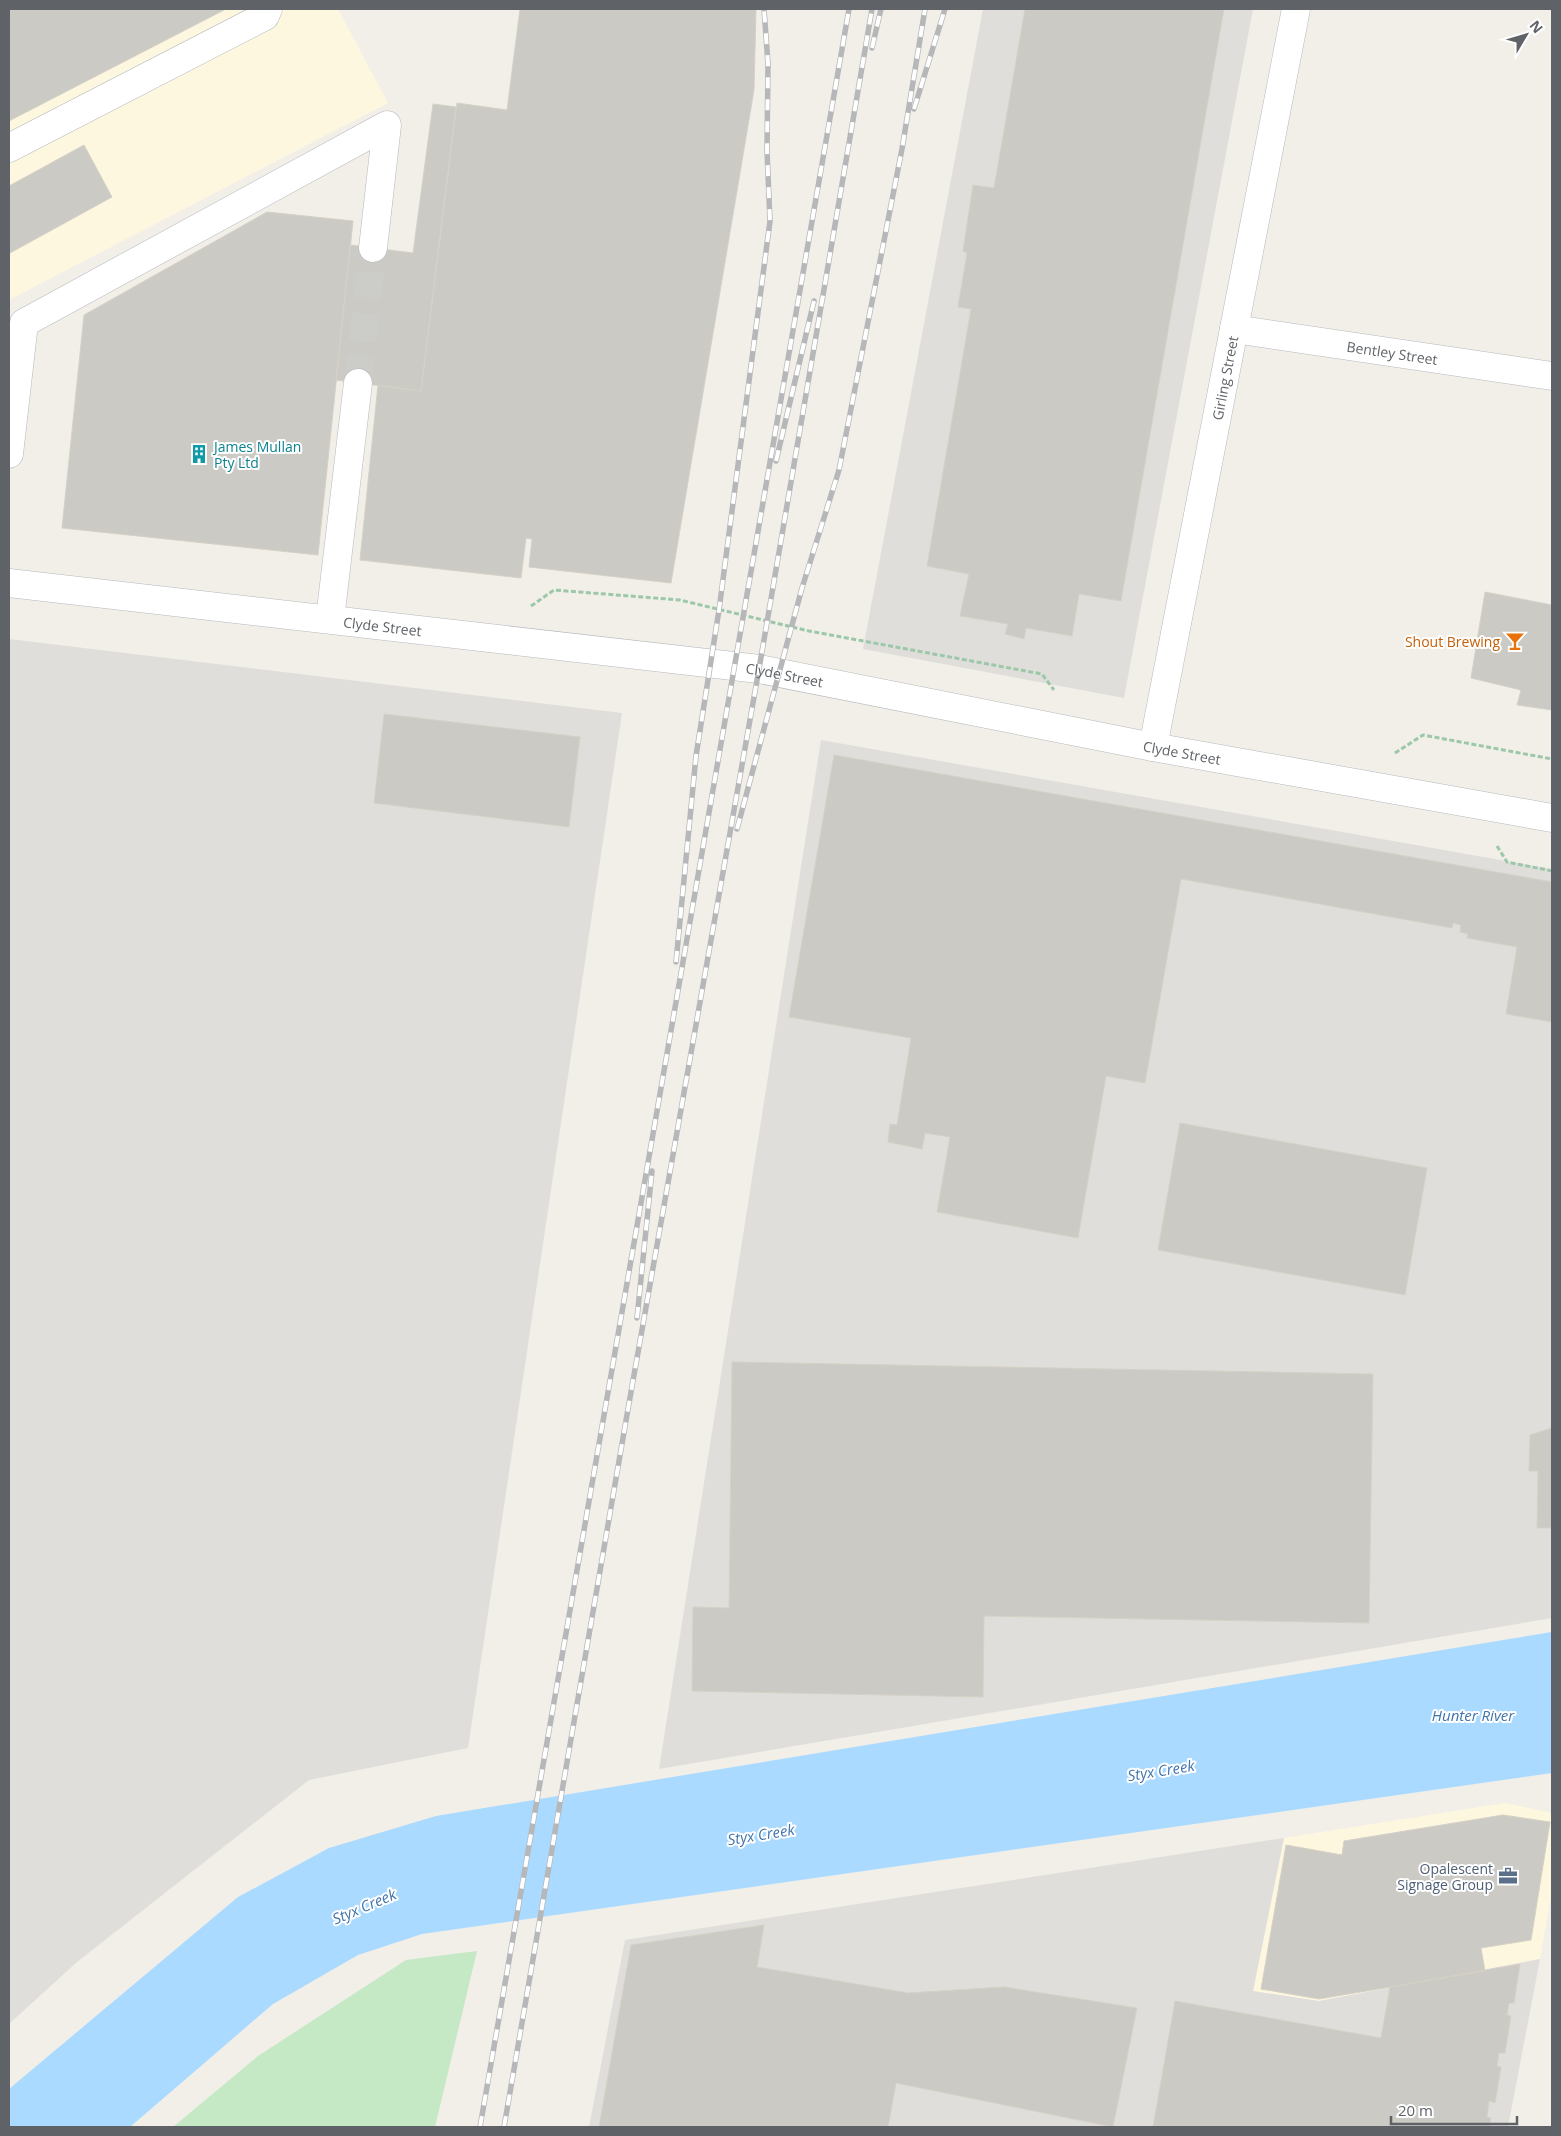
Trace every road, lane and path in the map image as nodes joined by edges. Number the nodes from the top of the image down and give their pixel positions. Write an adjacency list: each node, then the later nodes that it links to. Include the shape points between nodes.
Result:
1 (268, 9): 3 (street, via 265,16)
2 (1296, 9): 5 (street, Girling Street)
3 (9, 148)
4 (373, 248): 8 (street, via 387,125 24,323)
5 (1234, 328): 6 (street, Bentley Street); 14 (street, Girling Street)
6 (1552, 376)
7 (358, 383): 11 (street)
8 (9, 454)
9 (9, 583): 11 (street, Clyde Street)
10 (554, 590): 12 (path, via 680,600 809,631)
11 (330, 619): 14 (street, Clyde Street, via 759,668)
12 (1042, 674)
13 (1423, 736): 15 (path)
14 (1153, 747): 16 (street, Clyde Street)
15 (1552, 760)
16 (1552, 818)
17 (1507, 862): 18 (path)
18 (1552, 871)

